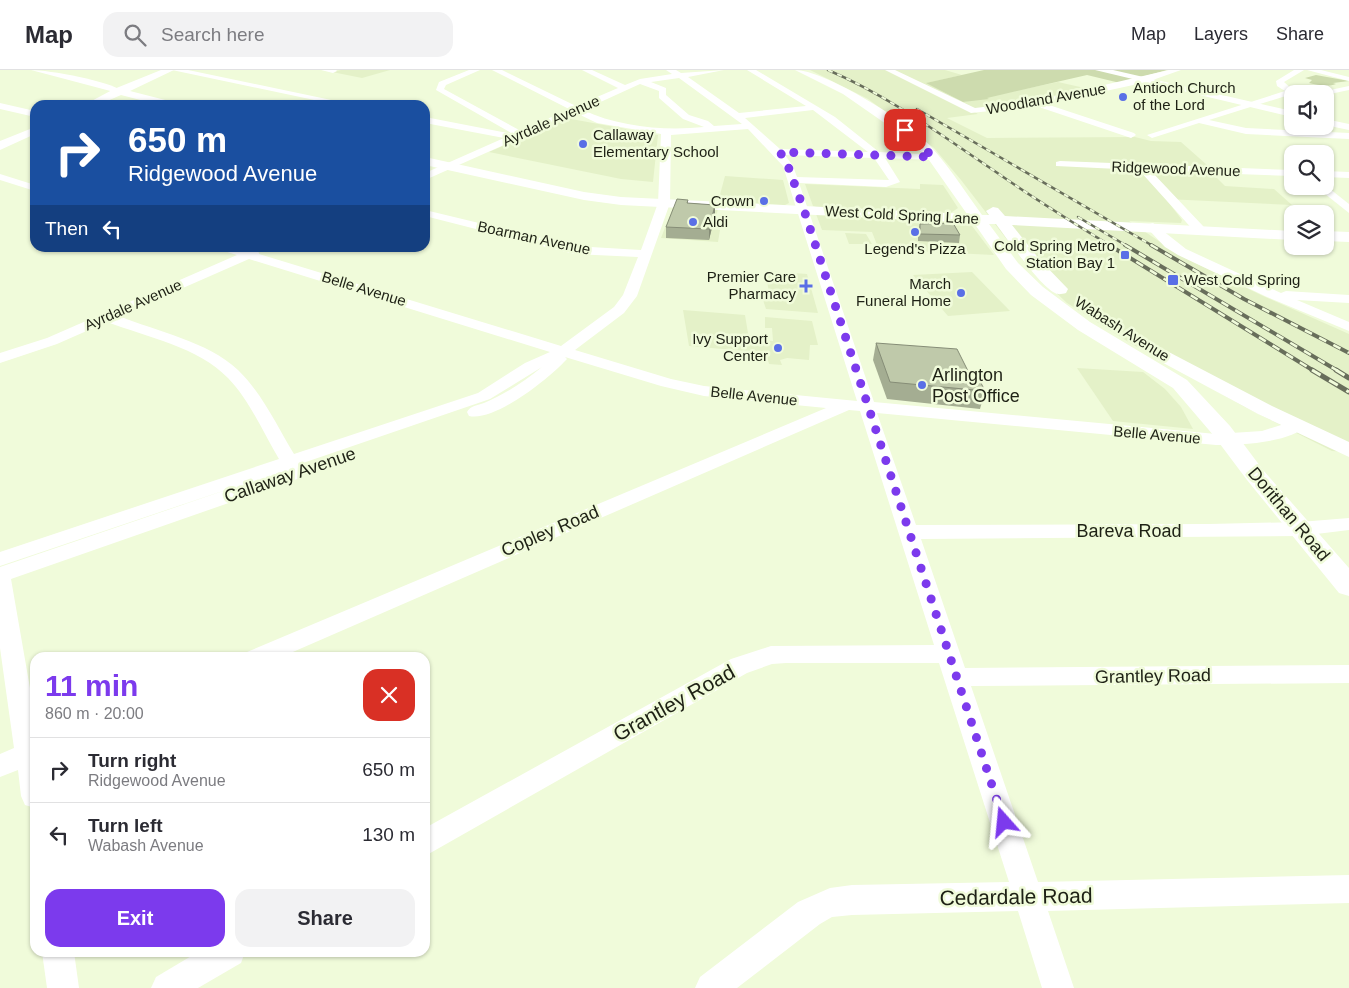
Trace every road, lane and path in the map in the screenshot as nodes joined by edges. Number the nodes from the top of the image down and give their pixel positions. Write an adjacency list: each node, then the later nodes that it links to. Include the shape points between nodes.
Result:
1 (35, 70): 27 (street)
2 (169, 70): 27 (main road)
3 (176, 70): 31 (street)
4 (476, 70): 50 (street, via 439,87 442,92)
5 (496, 70): 36 (street)
6 (586, 70): 24 (street)
7 (670, 70): 19 (street)
8 (720, 70): 19 (street, Ayrdale Avenue)
9 (751, 70): 35 (street)
10 (800, 70): 56 (main road, Wabash Avenue, via 873,108)
11 (816, 70): 56 (main road, Wabash Avenue, via 873,98 904,119)
12 (889, 70): 18 (street)
13 (914, 70): 18 (street)
14 (1100, 70): 21 (main road)
15 (1177, 70): 21 (street, Woodland Avenue)
16 (1300, 70): 23 (street, via 1280,81)
17 (1310, 70): 20 (street)
18 (898, 73): 32 (street, Woodland Avenue, via 974,111)
19 (681, 75): 22 (street, Ayrdale Avenue); 39 (street)
20 (1349, 79)
21 (1144, 80): 32 (street, Woodland Avenue); 33 (main road)
22 (640, 81): 24 (street, Ayrdale Avenue); 45 (street, via 661,87 662,96 686,116 705,123)
23 (1284, 87)
24 (625, 88): 36 (street, Ayrdale Avenue)
25 (1349, 88): 26 (street)
26 (1334, 91)
27 (118, 92): 29 (main road); 30 (main road)
28 (1284, 94): 33 (street)
29 (100, 100)
30 (152, 100)
31 (326, 100)
32 (1035, 104): 48 (street)
33 (1250, 104): 37 (main road); 40 (street)
34 (0, 106): 38 (street)
35 (812, 108): 39 (street); 57 (street, via 850,132)
36 (574, 111): 47 (street, via 597,120); 50 (street, Ayrdale Avenue)
37 (1284, 112)
38 (30, 113)
39 (736, 116): 43 (street)
40 (1198, 120): 49 (street); 51 (street, via 1246,130)
41 (430, 121): 50 (street)
42 (1334, 124): 44 (main road)
43 (749, 126): 45 (street); 55 (street)
44 (1349, 127)
45 (712, 130): 47 (street)
46 (30, 132): 54 (main road)
47 (666, 133): 70 (street, Callaway Avenue)
48 (1131, 135)
49 (1152, 135)
50 (517, 136): 60 (street, Ayrdale Avenue)
51 (1349, 136)
52 (1247, 141): 53 (street)
53 (1281, 143)
54 (0, 146)
55 (780, 152): 57 (street); 67 (street)
56 (939, 155): 57 (street); 71 (main road, Wabash Avenue)
57 (877, 156): 67 (street, via 895,184)
58 (430, 162): 60 (main road, West Cold Spring Lane)
59 (1060, 164): 61 (street, Ridgewood Avenue)
60 (449, 166): 64 (street, Ayrdale Avenue); 70 (main road, West Cold Spring Lane, via 584,196)
61 (1143, 168): 62 (street, Ridgewood Avenue); 77 (street)
62 (1284, 173)
63 (1334, 174): 65 (street)
64 (430, 175)
65 (1349, 175)
66 (0, 177): 68 (street)
67 (793, 180): 72 (street)
68 (30, 186)
69 (1331, 195): 73 (street)
70 (664, 203): 72 (main road, West Cold Spring Lane); 84 (street, Callaway Avenue)
71 (982, 209): 72 (main road, West Cold Spring Lane); 75 (main road, West Cold Spring Lane); 95 (main road, Wabash Avenue, via 1012,266 1038,291 1084,326 1180,384)
72 (804, 210): 93 (street)
73 (1349, 210)
74 (430, 213): 84 (street, Boarman Avenue, via 574,250)
75 (999, 220): 76 (main road, West Cold Spring Lane); 94 (main road, Wabash Avenue, via 1040,270 1075,302 1137,341)
76 (1153, 227): 77 (main road, West Cold Spring Lane); 85 (street, via 1175,248)
77 (1199, 229): 78 (main road, West Cold Spring Lane)
78 (1284, 234)
79 (1334, 237): 80 (main road)
80 (1349, 238)
81 (243, 252): 83 (street, Belle Avenue)
82 (255, 252): 83 (street, Ayrdale Avenue)
83 (250, 254): 87 (street, Ayrdale Avenue); 89 (street, Belle Avenue)
84 (645, 254): 89 (street, Callaway Avenue, via 625,303 610,318)
85 (1272, 294): 86 (street); 88 (street)
86 (1349, 299)
87 (108, 317): 90 (street, Ayrdale Avenue, via 40,346); 97 (street, via 224,366 243,386)
88 (1349, 327)
89 (564, 351): 91 (street, Callaway Avenue, via 531,366); 92 (street, Callaway Avenue, via 548,371); 93 (street, Belle Avenue, via 683,387)
90 (0, 358)
91 (484, 396): 92 (street); 97 (street, Callaway Avenue)
92 (503, 402): 97 (street, Callaway Avenue)
93 (857, 406): 95 (street, Belle Avenue); 100 (street); 103 (street, Copley Road)
94 (1297, 426): 95 (street, Belle Avenue, via 1267,437); 96 (main road, Wabash Avenue)
95 (1230, 441): 99 (main road, Dorithan Road)
96 (1349, 450)
97 (292, 467): 101 (street, Callaway Avenue)
98 (1349, 524): 99 (street, Bareva Road)
99 (1300, 529): 100 (street, Bareva Road); 102 (main road, Dorithan Road)
100 (909, 532): 104 (street)
101 (0, 571): 106 (street)
102 (1349, 586)
103 (269, 652)
104 (952, 666): 105 (street, Grantley Road); 109 (street, Grantley Road, via 786,654 755,660 739,666); 111 (street)
105 (1349, 674)
106 (30, 742)
107 (30, 754): 108 (street)
108 (0, 766)
109 (430, 840)
110 (1349, 889): 111 (street, Cedardale Road)
111 (1028, 898): 116 (street, Cedardale Road, via 830,903 809,913); 117 (street)
112 (59, 957): 114 (street)
113 (221, 957): 115 (street)
114 (64, 988)
115 (167, 988)
116 (711, 988)
117 (1058, 988)

